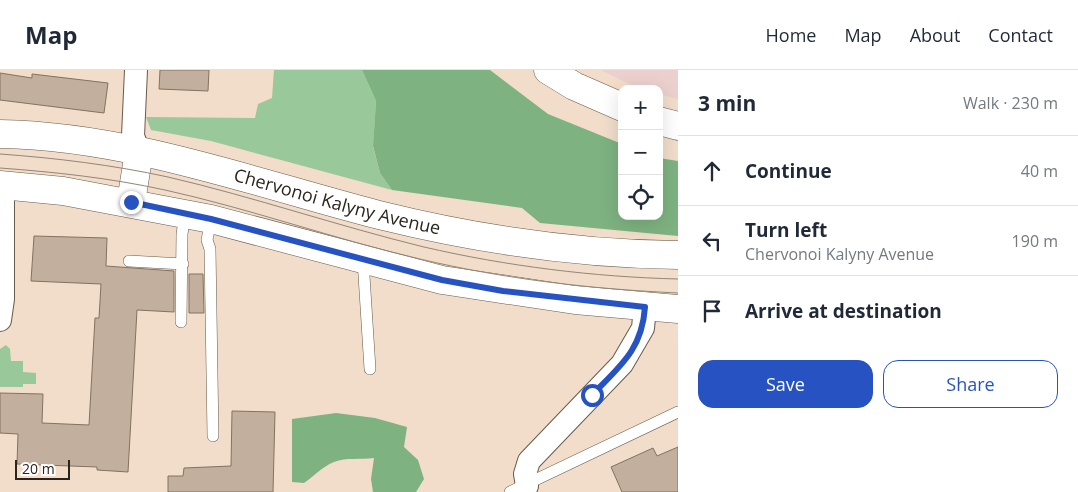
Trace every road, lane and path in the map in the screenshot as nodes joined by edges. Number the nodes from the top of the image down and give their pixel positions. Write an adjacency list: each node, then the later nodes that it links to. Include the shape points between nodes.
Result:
1 (136, 70): 7 (street, via 133,136)
2 (548, 70): 3 (main road, via 574,86)
3 (618, 105)
4 (663, 122): 5 (main road)
5 (678, 126)
6 (0, 134): 7 (main road, Chervonoi Kalyny Avenue, via 23,134)
7 (139, 152): 9 (main road); 11 (main road, Chervonoi Kalyny Avenue, via 471,235 606,252)
8 (2, 185): 9 (main road); 17 (street, via 3,299)
9 (131, 202): 10 (main road)
10 (198, 216): 12 (main road); 14 (lane, via 182,234); 21 (lane, via 210,249)
11 (678, 255)
12 (363, 260): 15 (main road, via 503,291); 19 (lane)
13 (129, 261): 14 (lane)
14 (183, 264): 18 (lane)
15 (645, 307): 16 (main road); 22 (street, via 644,328 637,343 622,364 529,461)
16 (678, 309)
17 (0, 320)
18 (181, 322)
19 (370, 369)
20 (678, 412): 22 (lane)
21 (213, 436)
22 (521, 490)

